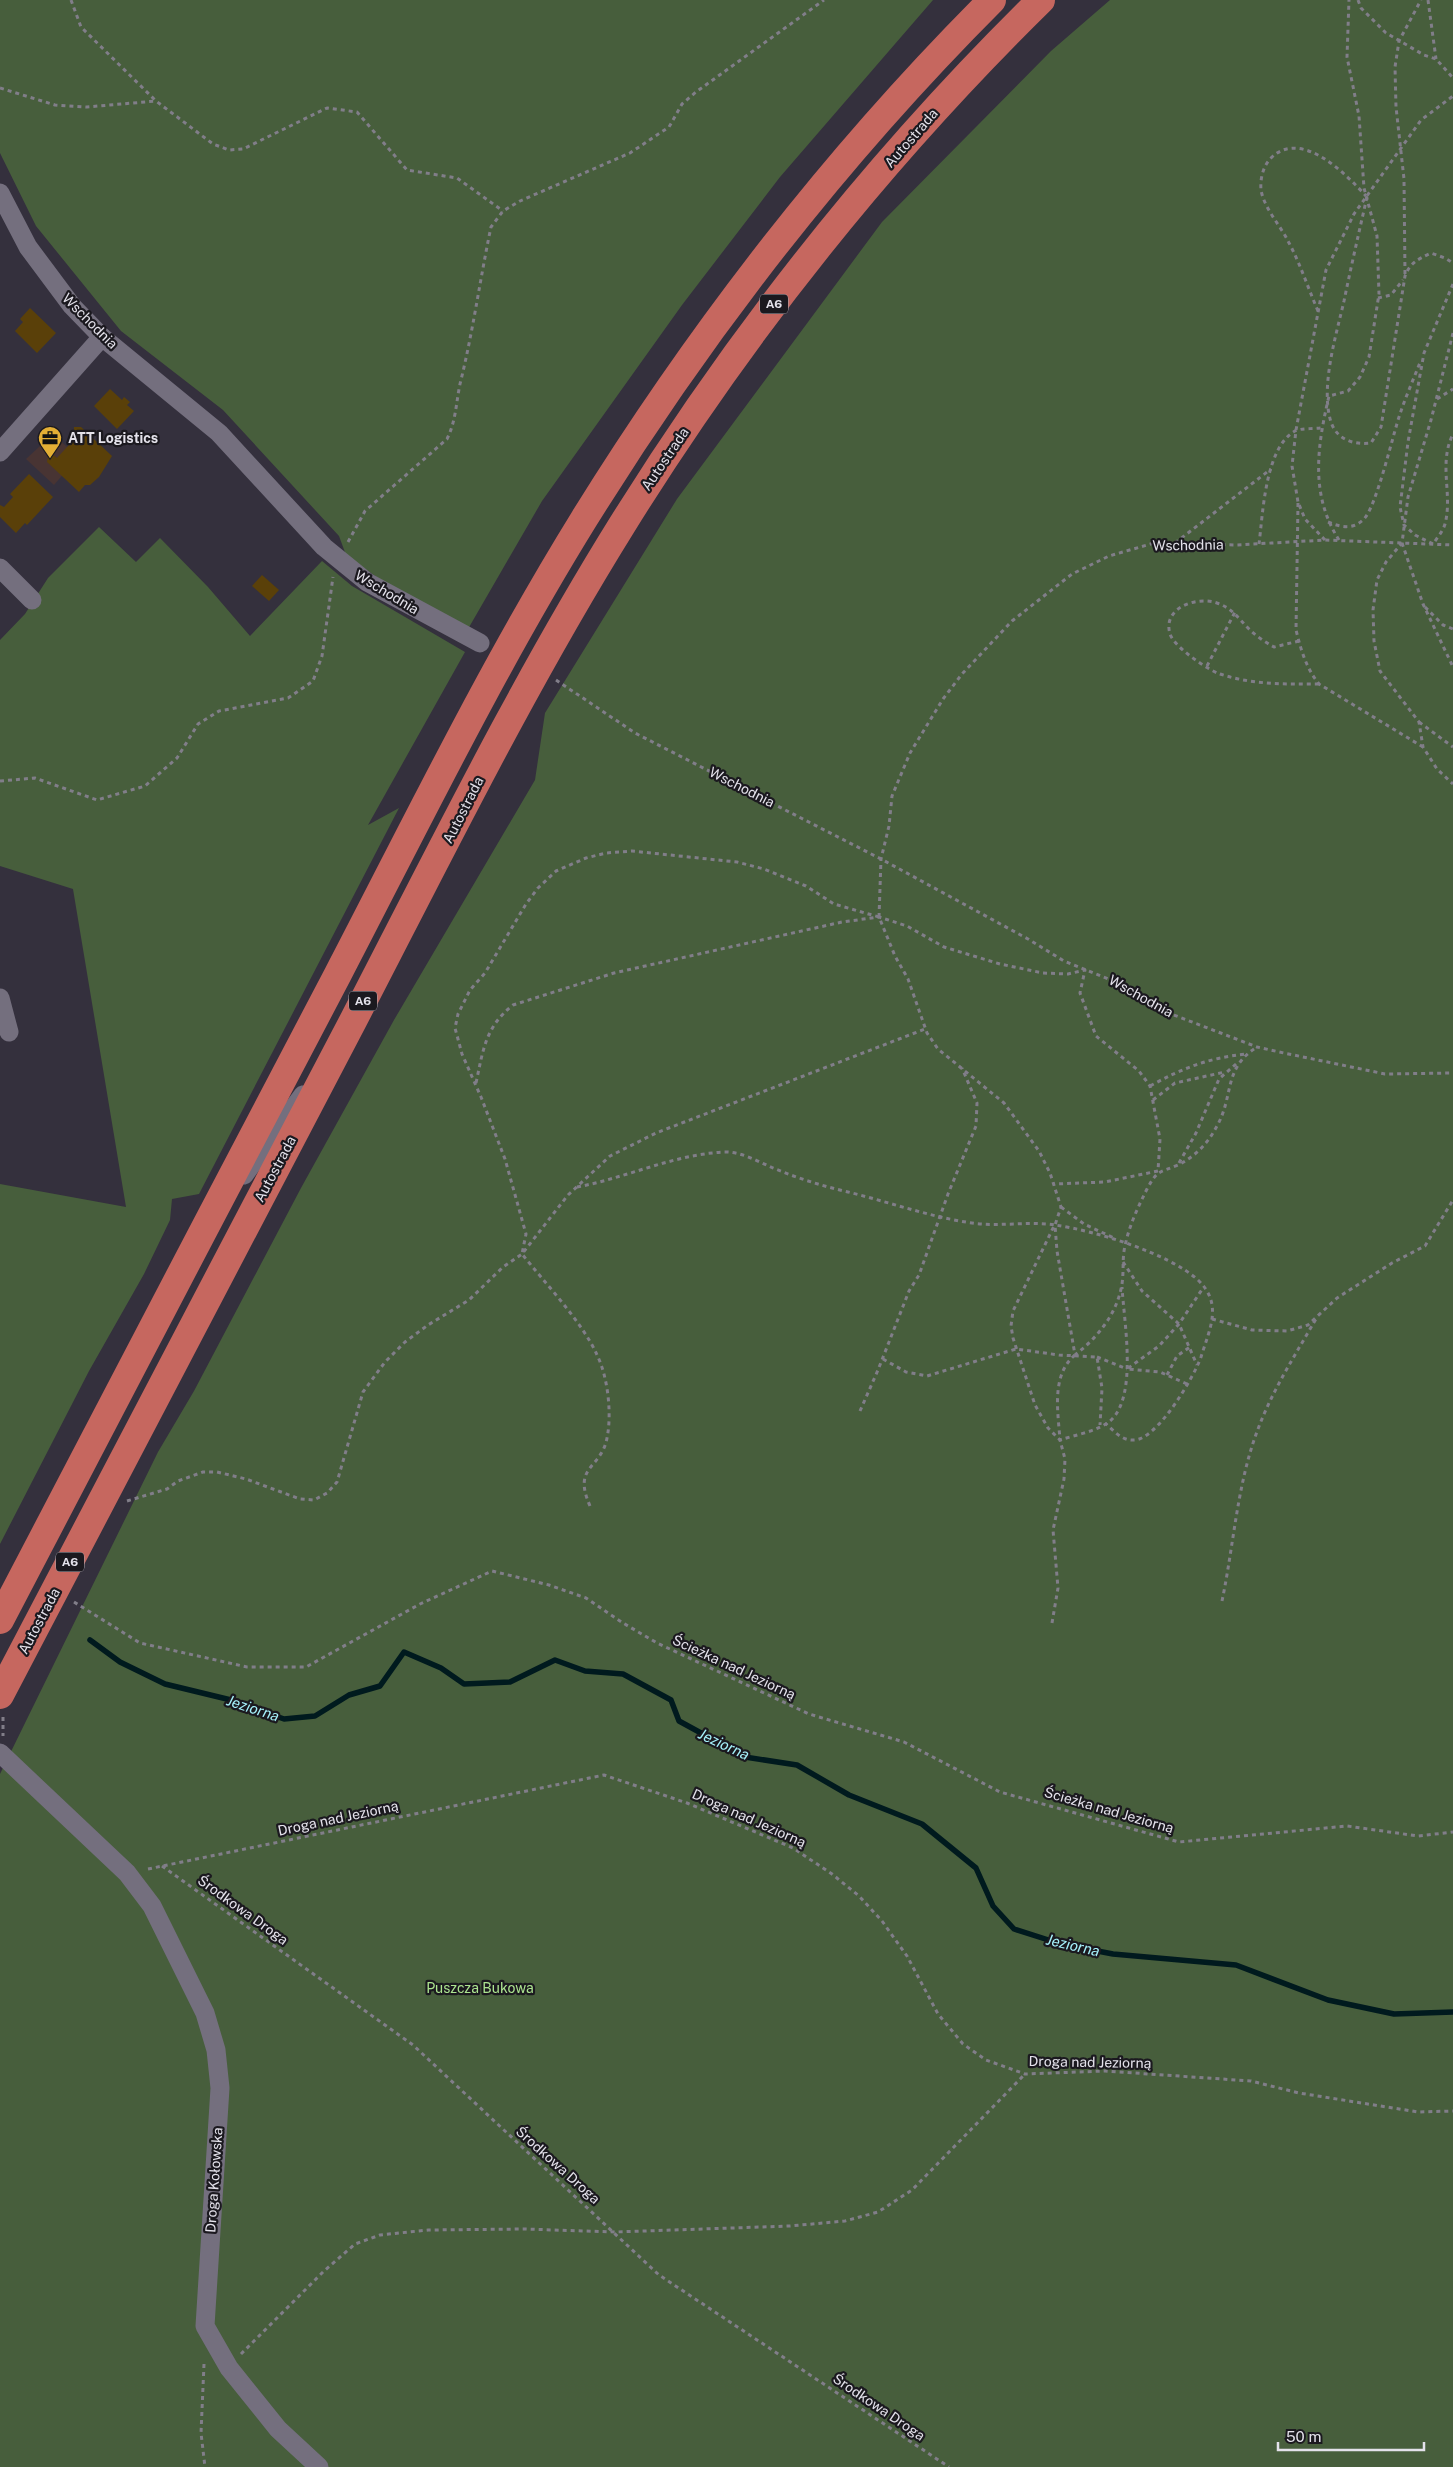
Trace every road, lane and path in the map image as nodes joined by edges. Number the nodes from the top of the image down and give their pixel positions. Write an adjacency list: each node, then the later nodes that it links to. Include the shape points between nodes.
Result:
1 (71, 0): 14 (path, via 81,27)
2 (824, 0): 18 (path, via 696,92 682,104 669,127 630,154)
3 (992, 0): 70 (highway, A6, via 847,158 718,321 661,402 583,522 522,626)
4 (1041, 0): 71 (highway, Autostrada / A6, via 913,135 845,214 775,303 660,466 605,553 519,704)
5 (1349, 0): 17 (path, via 1347,57 1359,116)
6 (1358, 0): 9 (path, via 1361,8)
7 (1421, 0): 9 (path)
8 (1428, 0): 10 (path)
9 (1399, 41): 10 (path); 15 (path, via 1395,67 1396,107)
10 (1436, 59): 11 (path)
11 (1453, 78)
12 (0, 88): 14 (path, via 63,105 87,107)
13 (1453, 96): 15 (path, via 1421,120)
14 (156, 101): 18 (path, via 213,144 230,150 243,149 264,140 327,108 357,112 408,170 457,178)
15 (1402, 147): 17 (path); 20 (path)
16 (0, 193): 25 (street, Wschodnia, via 28,247 45,271)
17 (1367, 196): 22 (path, via 1377,236); 23 (path, via 1354,214 1326,270); 23 (path, via 1340,168 1304,150 1287,148 1274,154 1267,162 1261,180 1262,192 1288,241); 28 (path, via 1332,358)
18 (503, 211): 46 (path, via 491,227 453,427 447,439 366,511)
19 (1453, 263): 20 (path, via 1431,253 1417,260)
20 (1405, 276): 22 (path, via 1391,294); 28 (path, via 1385,412 1381,427 1371,443 1349,442 1340,435 1332,422)
21 (1453, 284): 26 (path)
22 (1378, 298): 28 (path, via 1369,357 1360,378 1348,391)
23 (1318, 312): 31 (path)
24 (1453, 333): 29 (path)
25 (102, 337): 33 (street); 54 (street, Wschodnia, via 219,433 345,566 405,604)
26 (1424, 353): 36 (path, via 1400,413 1365,519 1341,528); 37 (path, via 1403,472 1400,506)
27 (1453, 389): 29 (path)
28 (1329, 396): 30 (path)
29 (1436, 399): 37 (path, via 1408,497)
30 (1321, 428): 31 (path); 36 (path, via 1318,475)
31 (1296, 430): 34 (path, via 1284,439); 35 (path, via 1292,466)
32 (1453, 434): 44 (path, via 1446,456 1445,525)
33 (0, 452)
34 (1272, 469): 42 (path); 43 (path)
35 (1298, 502): 38 (path, via 1305,519); 40 (path)
36 (1327, 522): 39 (path)
37 (1404, 525): 41 (path); 44 (path, via 1415,536)
38 (1324, 540): 39 (path, Wschodnia); 40 (path, Wschodnia)
39 (1340, 541): 41 (path, Wschodnia)
40 (1296, 542): 43 (path, Wschodnia); 53 (path, via 1296,630)
41 (1402, 543): 44 (path, Wschodnia); 50 (path); 59 (path, via 1386,562 1377,580 1374,640 1380,671)
42 (1174, 544): 43 (path, Wschodnia); 64 (path, Wschodnia, via 1154,543 1109,556 1072,574 1012,621 962,674 925,728 898,777)
43 (1259, 544)
44 (1433, 544): 45 (path, Wschodnia)
45 (1453, 545)
46 (343, 549)
47 (0, 568): 49 (street)
48 (334, 570): 62 (path, via 322,656 313,680 288,698 219,711 198,724 177,758 146,786 97,800 35,778)
49 (32, 600)
50 (1423, 604): 52 (path, via 1443,625); 56 (path)
51 (1235, 612): 53 (path, via 1249,629 1274,647); 55 (path); 55 (path, via 1200,599 1186,604 1174,614 1170,635 1185,652)
52 (1453, 629)
53 (1299, 642): 58 (path, via 1305,662)
54 (480, 643)
55 (1207, 666): 58 (path, via 1218,674 1266,684)
56 (1453, 666)
57 (553, 678): 64 (path, Wschodnia, via 635,732)
58 (1319, 684): 60 (path)
59 (1419, 722): 60 (path); 61 (path)
60 (1423, 747): 63 (path, via 1437,769)
61 (1453, 747)
62 (0, 781)
63 (1453, 784)
64 (881, 859): 65 (path); 66 (path, Wschodnia)
65 (879, 917): 66 (path, via 907,926 944,947 1000,964 1043,973 1068,974); 68 (path, via 908,979); 80 (path, via 842,922 614,973 513,1005 502,1014 488,1035); 80 (path, via 834,904 806,886 737,862 632,851 586,858 556,871 538,888 486,973 470,990 458,1014 455,1028)
66 (1085, 970): 72 (path, Wschodnia, via 1121,984 1166,1012); 81 (path, via 1080,993 1096,1036 1139,1071)
67 (0, 998): 69 (street)
68 (925, 1029): 75 (path, via 938,1049); 87 (path, via 656,1133 610,1156)
69 (9, 1032)
70 (304, 1039): 83 (street); 91 (highway, A6)
71 (342, 1041): 83 (street); 93 (highway, Autostrada / A6)
72 (1257, 1047): 73 (path); 77 (path, Wschodnia, via 1385,1074)
73 (1246, 1054): 74 (path); 78 (path, via 1218,1057)
74 (1237, 1064): 76 (path); 84 (path, via 1219,1123 1206,1144)
75 (961, 1066): 86 (path, via 1004,1103 1039,1151); 90 (path, via 977,1103 976,1126)
76 (1227, 1071): 79 (path); 84 (path, via 1219,1079)
77 (1453, 1073)
78 (1171, 1075): 79 (path); 81 (path)
79 (1175, 1083): 82 (path)
80 (475, 1084): 95 (path, via 505,1160 526,1234)
81 (1150, 1086): 82 (path)
82 (1153, 1100): 85 (path, via 1160,1139)
83 (272, 1137): 91 (street); 93 (street)
84 (1178, 1165): 85 (path)
85 (1158, 1172): 86 (path, via 1105,1182); 94 (path, via 1134,1215)
86 (1054, 1184): 89 (path)
87 (576, 1187): 90 (path, via 670,1161 725,1151 819,1185); 95 (path)
88 (1453, 1200): 99 (path, via 1425,1246 1337,1298)
89 (1061, 1207): 92 (path); 94 (path, via 1084,1224)
90 (940, 1216): 92 (path, via 972,1223); 106 (path, via 919,1275 909,1291)
91 (207, 1223): 119 (highway, A6)
92 (1055, 1225): 94 (path); 103 (path, via 1013,1311 1011,1326); 104 (path)
93 (240, 1236): 121 (highway, Autostrada / A6)
94 (1126, 1243): 96 (path); 98 (path, via 1174,1264)
95 (522, 1254): 115 (path, via 503,1267 469,1300 428,1325 384,1362 362,1392 338,1482 327,1493 314,1500 300,1499 246,1479 203,1472 178,1481 167,1489); 116 (path, via 598,1356 608,1406 608,1436 605,1448 584,1477 583,1490)
96 (1123, 1261): 97 (path); 101 (path, via 1142,1291)
97 (1122, 1284): 104 (path, via 1103,1330); 108 (path)
98 (1204, 1288): 100 (path, via 1212,1298); 101 (path)
99 (1316, 1317): 100 (path, via 1308,1325 1287,1332 1252,1330); 118 (path, via 1277,1384 1258,1430 1237,1508)
100 (1212, 1319): 107 (path)
101 (1179, 1324): 102 (path); 108 (path, via 1154,1350)
102 (1190, 1347): 107 (path); 109 (path, via 1177,1356)
103 (1016, 1349): 104 (path); 106 (path, via 927,1376 906,1372); 114 (path, via 1035,1405 1048,1428)
104 (1075, 1355): 105 (path); 114 (path, via 1065,1363 1060,1378)
105 (1097, 1357): 108 (path); 113 (path, via 1102,1388)
106 (882, 1359): 111 (path)
107 (1197, 1366): 110 (path)
108 (1128, 1369): 109 (path); 112 (path, via 1126,1393 1120,1408)
109 (1167, 1375): 110 (path)
110 (1187, 1384): 112 (path, via 1145,1438 1133,1441 1121,1438)
111 (860, 1411)
112 (1106, 1423): 113 (path)
113 (1100, 1425): 114 (path)
114 (1060, 1440): 120 (path, via 1065,1459 1053,1530 1058,1588)
115 (128, 1501)
116 (590, 1506)
117 (65, 1597): 123 (path, Ścieżka nad Jeziorną, via 140,1643 247,1667 306,1667 420,1604 492,1571 586,1598 646,1637 693,1660 809,1714 904,1742 1000,1792 1179,1842 1347,1826 1418,1836)
118 (1222, 1601)
119 (0, 1620)
120 (1052, 1623)
121 (0, 1695)
122 (0, 1753): 125 (street, Droga Kołowska)
123 (1453, 1832)
124 (161, 1866): 125 (path, Droga nad Jeziorną); 126 (path, Droga nad Jeziorną, via 604,1775 687,1803 793,1848 832,1874 882,1921 907,1956 938,2014 963,2044 986,2060); 128 (path, Środkowa Droga, via 412,2046)
125 (127, 1873): 129 (street, Droga Kołowska, via 152,1906 188,1977 205,2013 216,2050 220,2088 219,2127)
126 (1025, 2074): 127 (path, Droga nad Jeziorną, via 1105,2071 1251,2081 1299,2093 1418,2112); 128 (path, via 912,2190 878,2212 845,2221 790,2226)
127 (1453, 2110)
128 (615, 2232): 130 (path, via 428,2230 380,2235 355,2244 257,2337); 133 (path, Środkowa Droga, via 659,2275)
129 (205, 2326): 130 (street); 131 (path, via 202,2433)
130 (230, 2368): 132 (street, via 278,2430)
131 (205, 2467)
132 (319, 2467)
133 (949, 2467)

